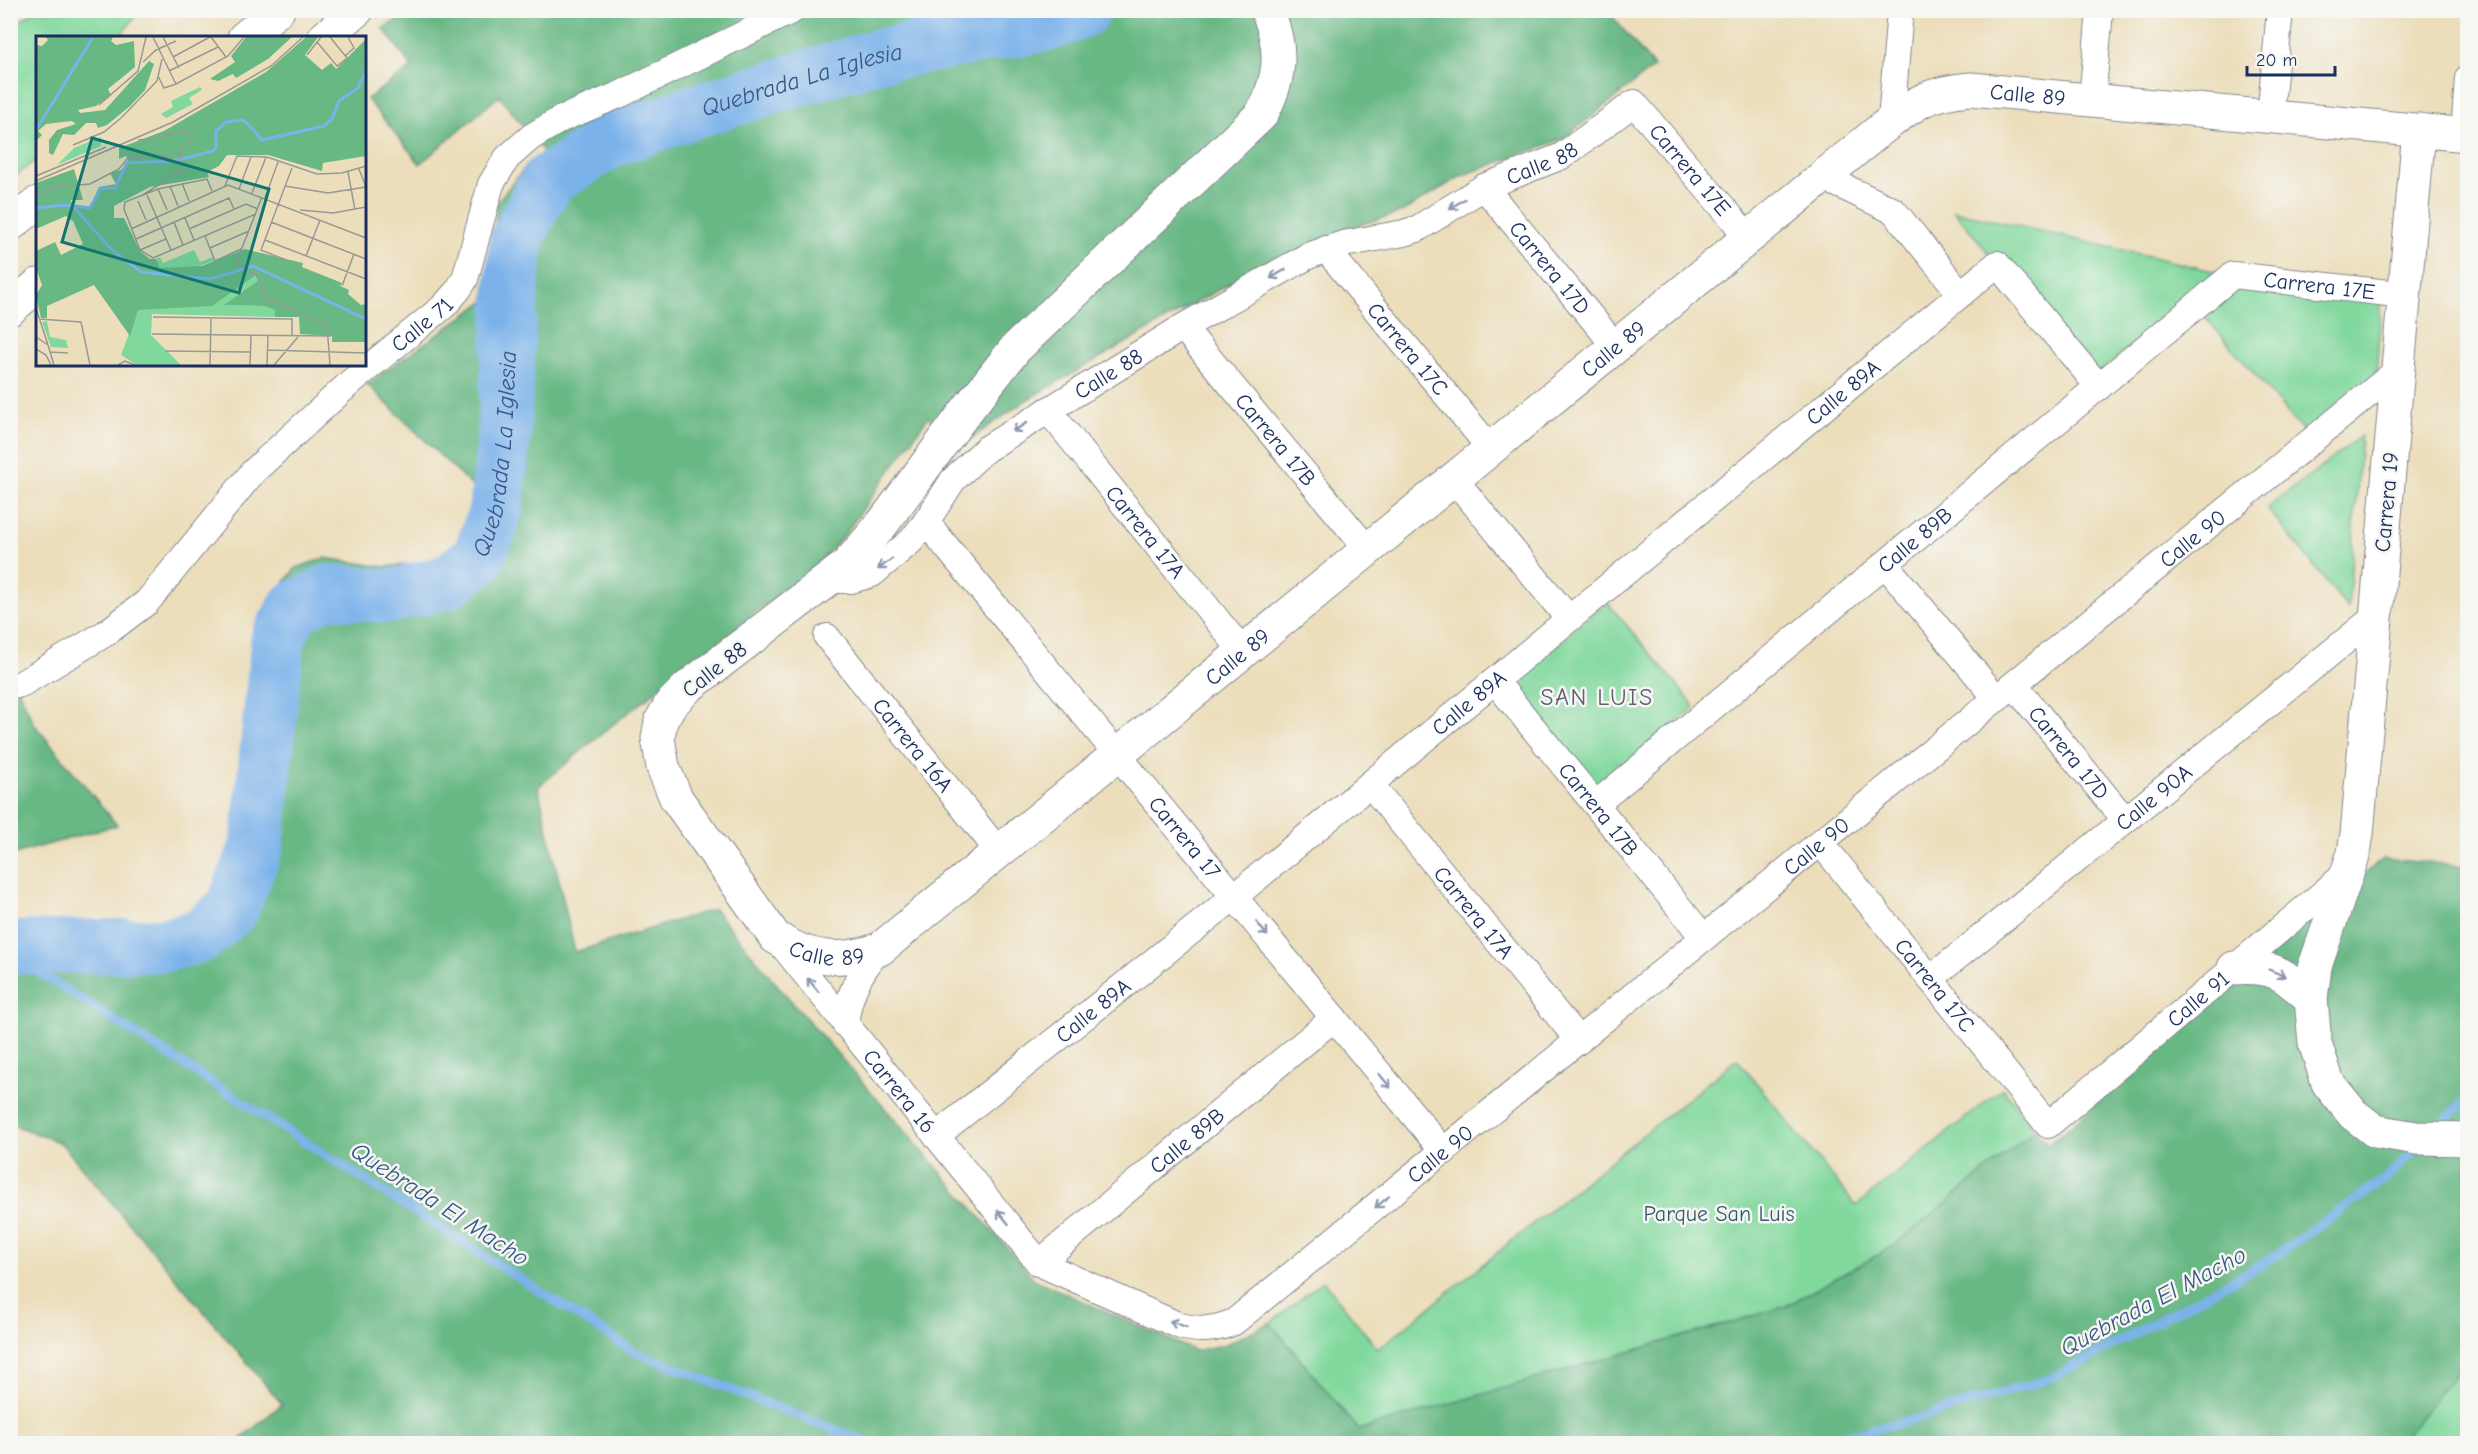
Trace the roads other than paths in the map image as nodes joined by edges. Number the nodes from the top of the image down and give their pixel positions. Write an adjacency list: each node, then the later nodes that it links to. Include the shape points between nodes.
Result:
1 (278, 10): 8 (main road)
2 (357, 10): 9 (main road)
3 (793, 10): 44 (street, Calle 71, via 561,119 531,137 507,158 491,184 465,279 444,306 352,381 253,472 147,602 106,633)
4 (1267, 10): 38 (main road, via 1278,45 1279,69 1274,92 1261,115 1016,348 883,523)
5 (1900, 10): 14 (street)
6 (2100, 10): 11 (street)
7 (2280, 10): 13 (street)
8 (246, 36)
9 (326, 36)
10 (2468, 78): 16 (street)
11 (2092, 101): 13 (main road, Calle 89); 14 (main road, Calle 89, via 1953,90 1924,99)
12 (1634, 103): 18 (street, Calle 88, via 1562,156); 21 (street, Carrera 17E)
13 (2270, 117): 15 (main road, Calle 89)
14 (1891, 121): 17 (main road, Calle 89)
15 (2419, 130): 16 (main road, Calle 89); 26 (main road, Carrera 19)
16 (2466, 135)
17 (1823, 177): 21 (main road, Calle 89); 25 (street, via 1894,211)
18 (1484, 187): 22 (street, Calle 88, one-way to 22, via 1417,229); 29 (street, Carrera 17D)
19 (36, 205): 20 (main road)
20 (10, 225)
21 (1749, 238): 29 (main road, Calle 89)
22 (1326, 249): 28 (street, Calle 88, one-way to 28); 33 (street, Carrera 17C)
23 (2233, 275): 26 (street, Carrera 17E); 31 (street, Calle 89B)
24 (36, 287): 27 (main road)
25 (1961, 294): 31 (street, Calle 89A, via 1997,264); 40 (street, Calle 89A)
26 (2405, 295): 30 (main road, Carrera 19)
27 (10, 309)
28 (1183, 327): 32 (street, Calle 88); 36 (street, Carrera 17B)
29 (1616, 347): 33 (main road, Calle 89)
30 (2398, 370): 39 (main road, Carrera 19); 45 (street, Calle 90)
31 (2099, 387): 37 (street, Calle 89B)
32 (1048, 410): 35 (street, Calle 88, one-way to 35, via 969,463); 42 (street, Carrera 17A)
33 (1491, 449): 34 (main road, Calle 89)
34 (1454, 479): 36 (main road, Calle 89); 40 (street)
35 (926, 522): 38 (street, Calle 88, one-way to 38, via 904,548 872,574 851,580); 47 (street, Carrera 17)
36 (1368, 550): 42 (main road, Calle 89)
37 (1885, 564): 45 (street, Carrera 17D); 49 (street, Calle 89B)
38 (829, 580): 46 (main road, Calle 88, via 688,687 670,705)
39 (2376, 616): 50 (street, Calle 90A); 53 (main road, Carrera 19, via 2357,834)
40 (1569, 620): 43 (street, Calle 89A)
41 (827, 636): 52 (street, Carrera 16A)
42 (1243, 652): 47 (main road, Calle 89)
43 (1495, 681): 48 (street, Calle 89A); 49 (street, Carrera 17B)
44 (10, 687)
45 (2005, 692): 50 (street, Carrera 17D); 51 (street, Calle 90)
46 (658, 738): 55 (main road, Carrera 16, via 663,767 676,798)
47 (1119, 754): 52 (main road, Calle 89); 54 (street, Carrera 17)
48 (1370, 784): 54 (street, Calle 89A); 63 (street, Carrera 17A)
49 (1596, 804): 56 (street, Carrera 17B)
50 (2126, 820): 59 (street, Calle 90A)
51 (1821, 843): 56 (street, Calle 90); 59 (street, Carrera 17C)
52 (999, 852): 57 (main road, Calle 89)
53 (2348, 872): 58 (street, Calle 91); 60 (main road, Carrera 19, via 2315,966)
54 (1235, 896): 61 (street, Carrera 17, one-way to 61); 65 (street, Calle 89A)
55 (775, 937): 57 (main road, Calle 89, via 799,951 826,958); 62 (street, Carrera 16, one-way to 55)
56 (1704, 938): 63 (street, Calle 90)
57 (880, 949): 62 (street, Calle 89, via 855,983)
58 (2234, 968): 60 (main road, one-way to 60, via 2276,971); 64 (street, Calle 91)
59 (1930, 979): 64 (street, Carrera 17C)
60 (2311, 999): 66 (main road, Carrera 19, via 2315,1043 2328,1083 2353,1114 2375,1131)
61 (1334, 1017): 67 (street, Carrera 17, one-way to 67); 68 (street, Calle 89B)
62 (845, 1024): 65 (street, Carrera 16)
63 (1579, 1041): 67 (street, Calle 90)
64 (2048, 1125)
65 (936, 1136): 68 (street, Carrera 16, one-way to 65)
66 (2458, 1139)
67 (1444, 1152): 69 (street, Calle 90, one-way to 69)
68 (1040, 1263): 69 (street, Carrera 16, one-way to 68, via 1217,1329 1180,1326)
69 (1234, 1323)

